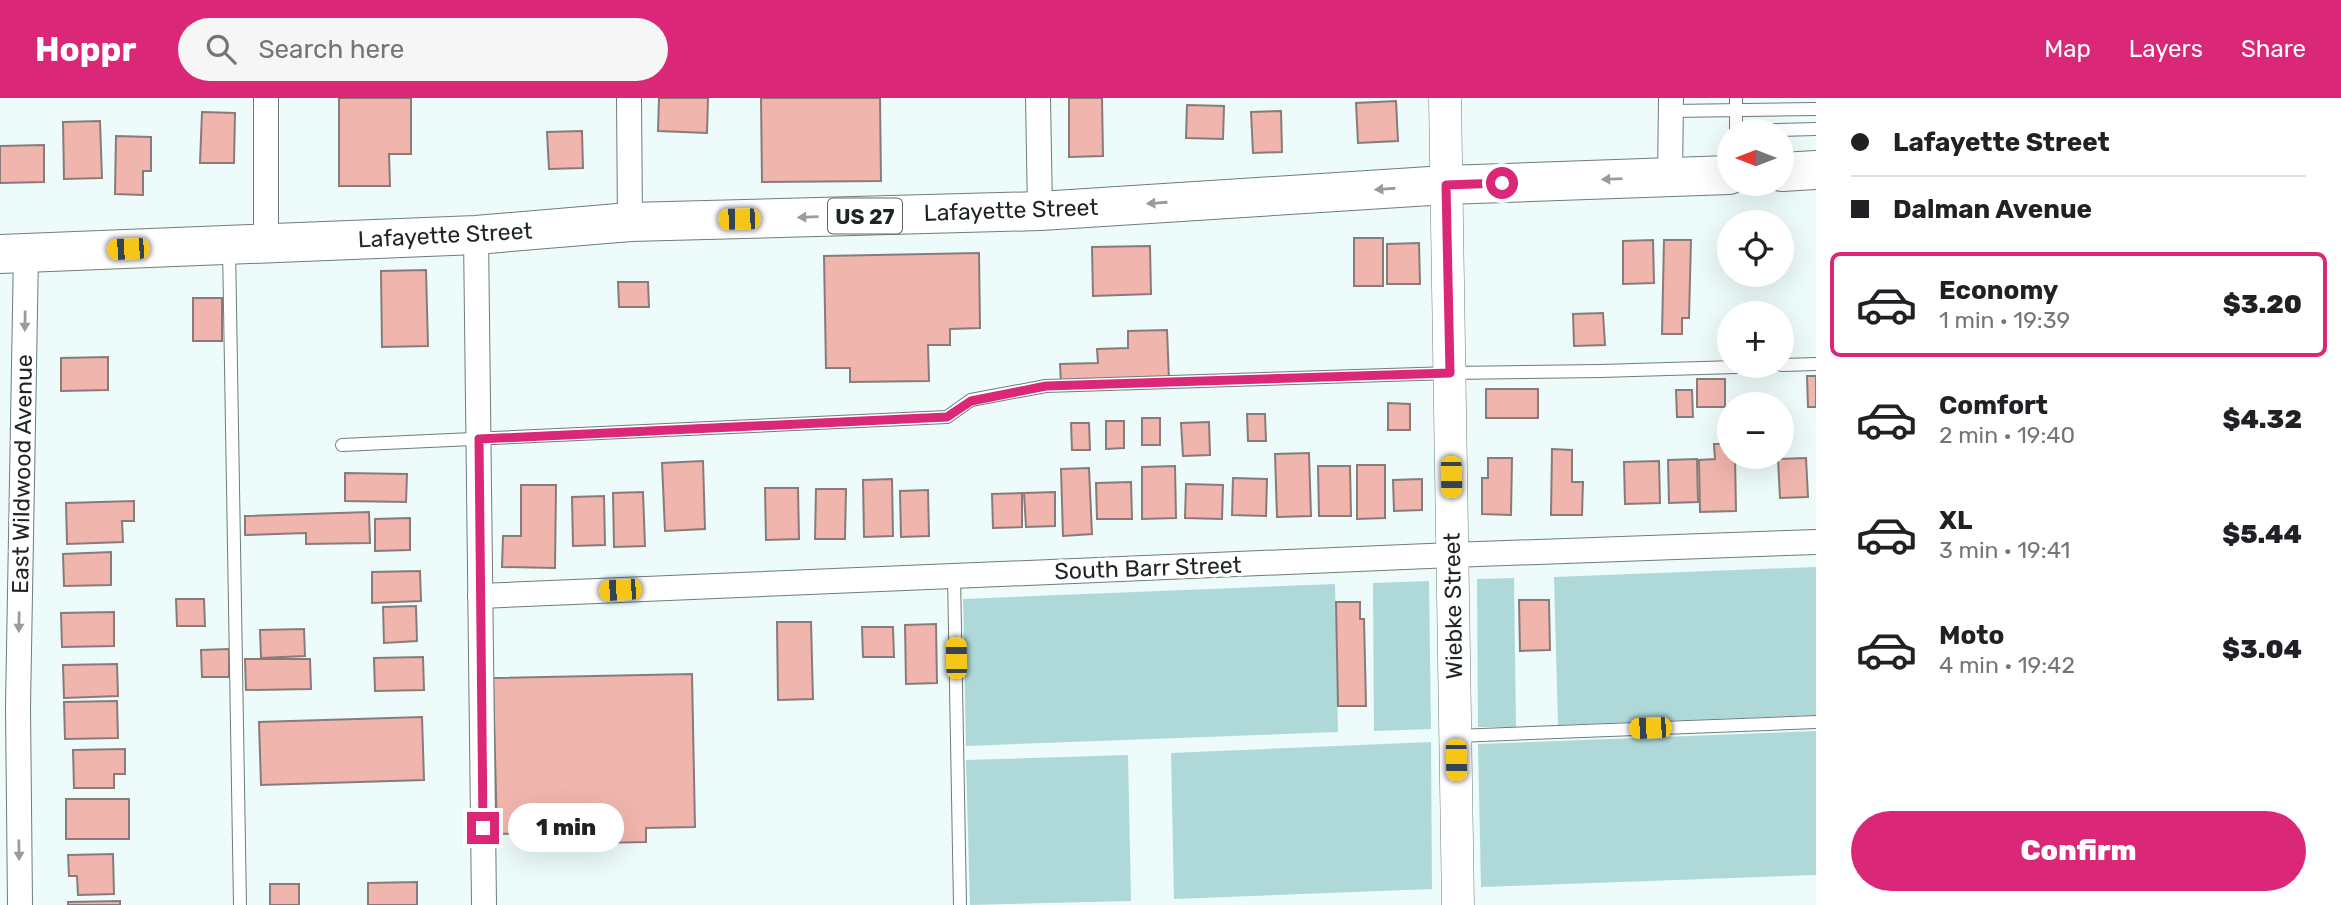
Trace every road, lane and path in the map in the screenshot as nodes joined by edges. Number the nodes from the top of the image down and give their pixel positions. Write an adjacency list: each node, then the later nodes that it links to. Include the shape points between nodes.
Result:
1 (266, 98): 18 (street)
2 (629, 98): 16 (street)
3 (1038, 98): 15 (street)
4 (1445, 98): 14 (street, Wiebke Street)
5 (1671, 104): 6 (lane); 13 (street)
6 (1736, 104): 7 (lane)
7 (1816, 109)
8 (1816, 129): 9 (lane)
9 (1794, 130)
10 (1816, 170): 11 (highway)
11 (1794, 171)
12 (1717, 175): 13 (highway, Lafayette Street / US 27)
13 (1670, 177): 14 (highway, Lafayette Street / US 27, one-way to 14)
14 (1446, 185): 15 (highway, Lafayette Street / US 27, one-way to 15); 24 (street, Wiebke Street)
15 (1040, 211): 16 (highway, Lafayette Street / US 27, one-way to 16)
16 (630, 222): 17 (highway, Lafayette Street / US 27)
17 (476, 236): 18 (highway, Lafayette Street / US 27); 25 (street)
18 (266, 243): 19 (highway, Lafayette Street / US 27)
19 (229, 245): 20 (highway, Lafayette Street / US 27); 35 (lane)
20 (13, 253): 31 (street, East Wildwood Avenue, one-way to 31)
21 (1816, 364): 22 (lane)
22 (1794, 365)
23 (1717, 368): 24 (lane)
24 (1450, 373): 25 (lane, via 1046,386 971,401 947,417); 28 (street, Wiebke Street)
25 (479, 439): 26 (lane); 30 (street)
26 (342, 445)
27 (1816, 542): 28 (street, South Barr Street)
28 (1452, 555): 29 (street, South Barr Street); 33 (street, Wiebke Street)
29 (954, 576): 30 (street, South Barr Street); 37 (lane)
30 (480, 596): 36 (street)
31 (9, 707): 34 (street, East Wildwood Avenue, one-way to 34)
32 (1816, 722): 33 (lane)
33 (1455, 736): 38 (street, Wiebke Street)
34 (20, 905)
35 (240, 905)
36 (484, 905)
37 (960, 905)
38 (1458, 905)

